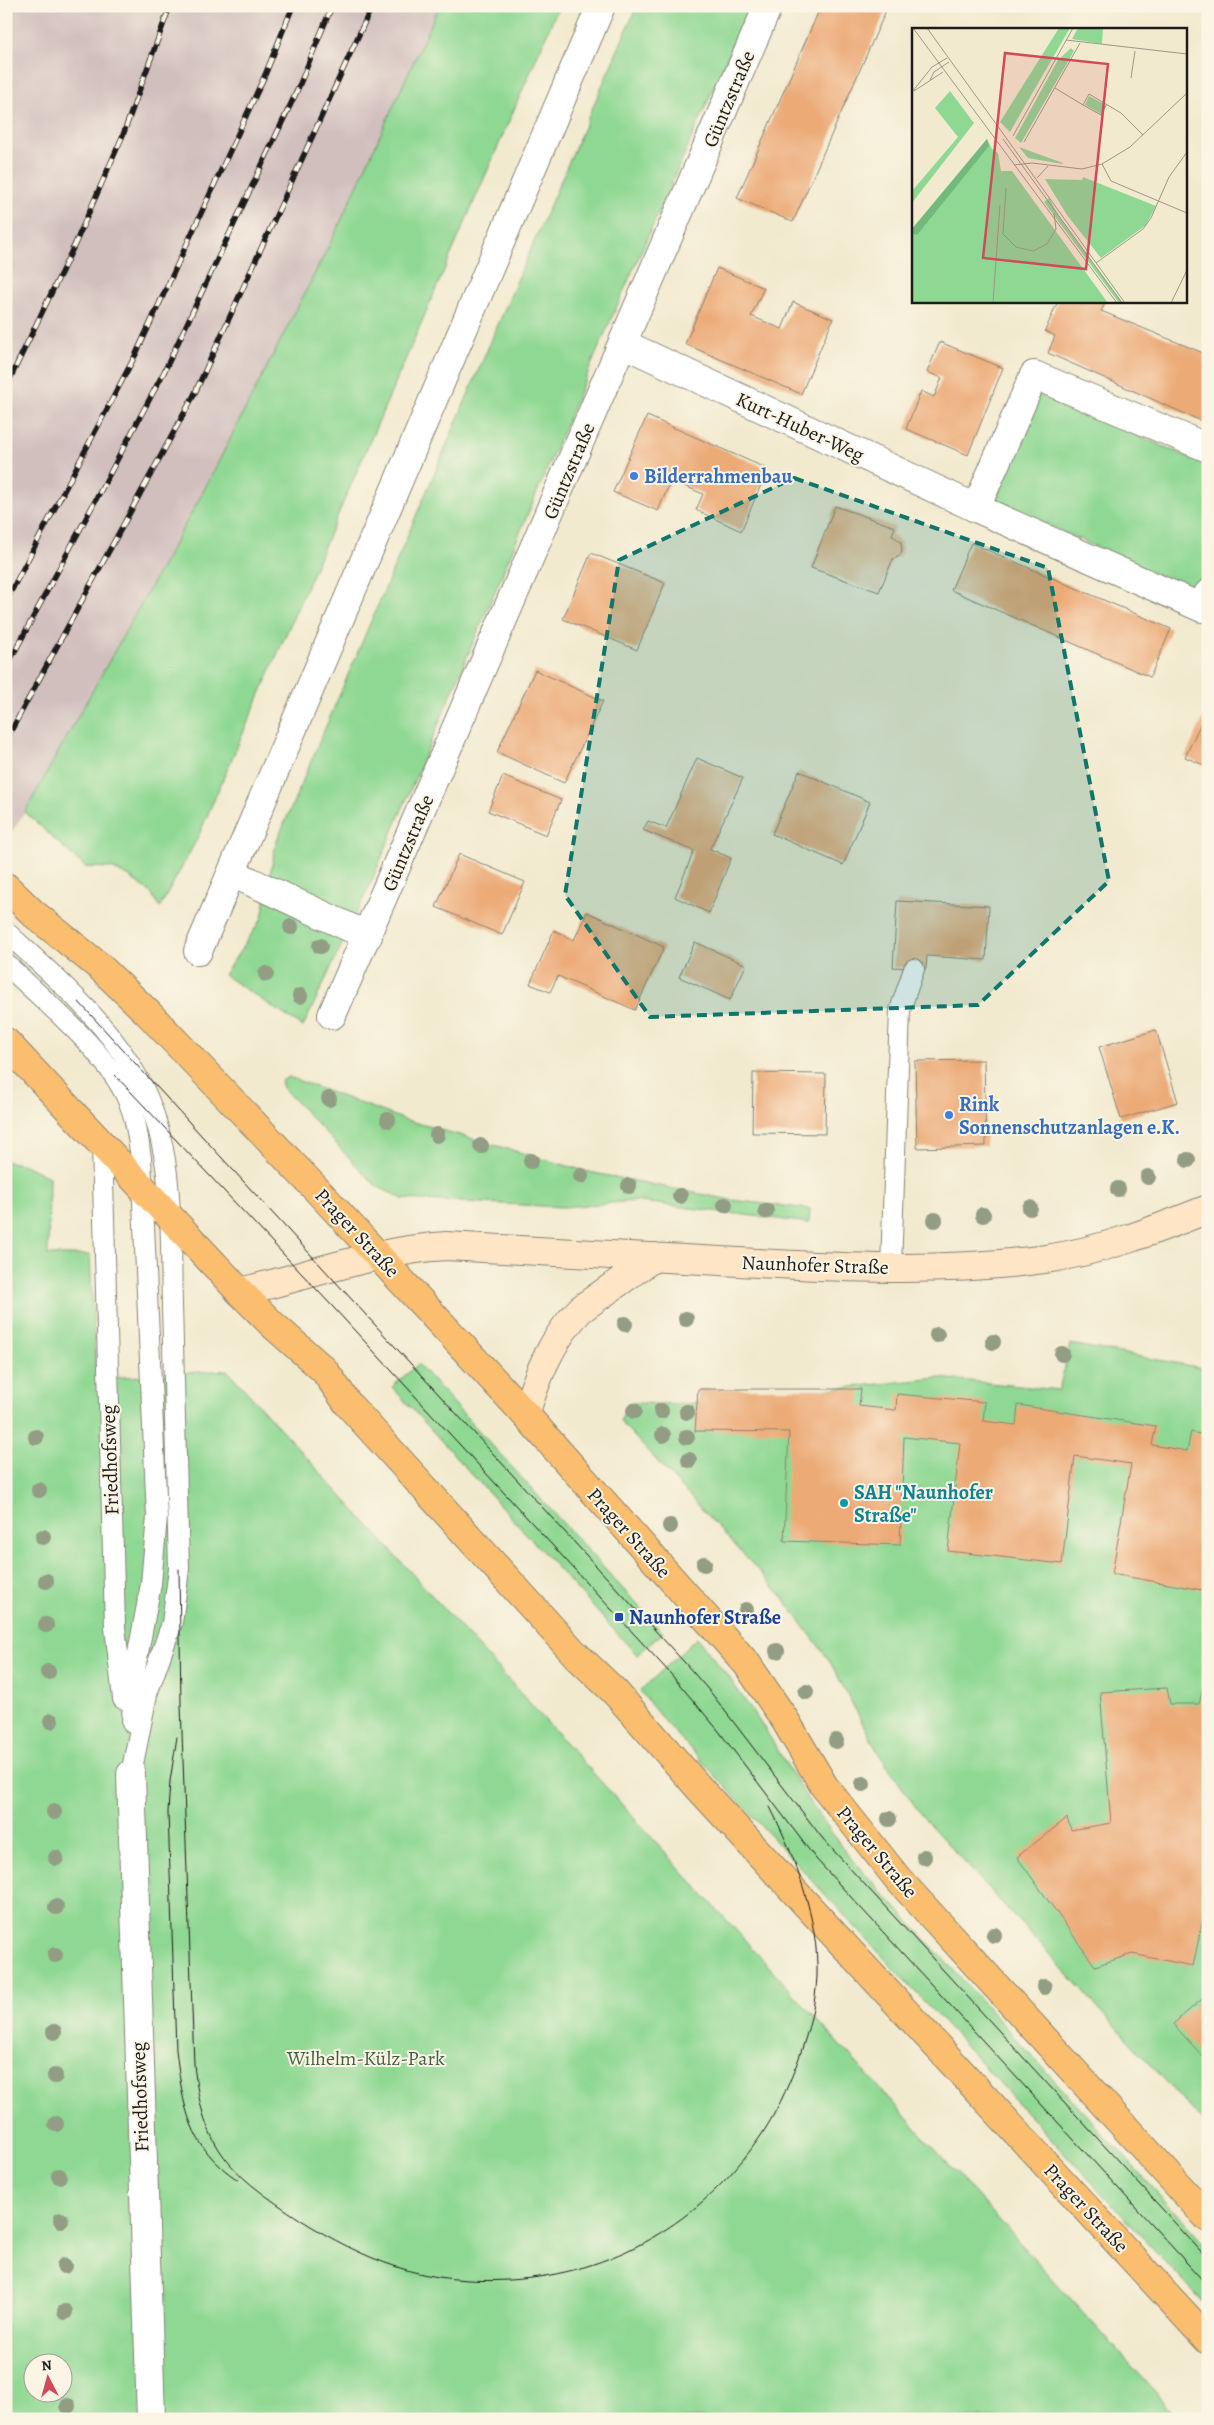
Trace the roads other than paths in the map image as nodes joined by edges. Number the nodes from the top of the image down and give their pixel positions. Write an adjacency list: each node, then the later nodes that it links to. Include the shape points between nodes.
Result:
1 (601, 6): 7 (street)
2 (768, 6): 3 (street, Güntzstraße)
3 (624, 344): 5 (street, Kurt-Huber-Weg); 10 (street, Güntzstraße)
4 (1208, 448): 5 (street, via 1034,375)
5 (976, 508): 6 (street, Kurt-Huber-Weg, via 1202,608)
6 (1208, 594)
7 (232, 873): 10 (street); 11 (street)
8 (6, 887): 20 (main road, Prager Straße, via 100,967 148,1013)
9 (6, 932): 19 (lane, Friedhofsweg, via 80,1002 139,1078 158,1122 163,1143)
10 (368, 936): 14 (street, Güntzstraße)
11 (198, 951)
12 (6, 964): 17 (lane, Friedhofsweg, via 115,1075 133,1116)
13 (914, 969): 22 (lane, via 900,1010)
14 (332, 1014)
15 (6, 1042): 16 (main road, Prager Straße)
16 (102, 1144): 17 (main road, Prager Straße); 25 (lane, Friedhofsweg, via 115,1627)
17 (144, 1191): 19 (main road, Prager Straße); 25 (lane, Friedhofsweg, via 157,1517 151,1584 134,1674)
18 (1208, 1209): 22 (main road, Naunhofer Straße, via 1098,1248 1046,1258 982,1265)
19 (169, 1217): 23 (main road, Prager Straße); 25 (lane, Friedhofsweg, via 179,1569 173,1616 145,1702)
20 (378, 1256): 21 (main road, Naunhofer Straße, via 446,1246); 23 (main road, Naunhofer Straße); 24 (main road, Prager Straße)
21 (654, 1257): 22 (main road, Naunhofer Straße); 24 (main road, via 570,1319 551,1348)
22 (891, 1268)
23 (240, 1292): 27 (main road, Prager Straße, via 324,1370 348,1404 569,1647 614,1692)
24 (525, 1414): 26 (main road, Prager Straße, via 747,1664 824,1786 898,1879)
25 (131, 1774): 28 (street, Friedhofsweg)
26 (1208, 2218)
27 (1208, 2340)
28 (151, 2419)

